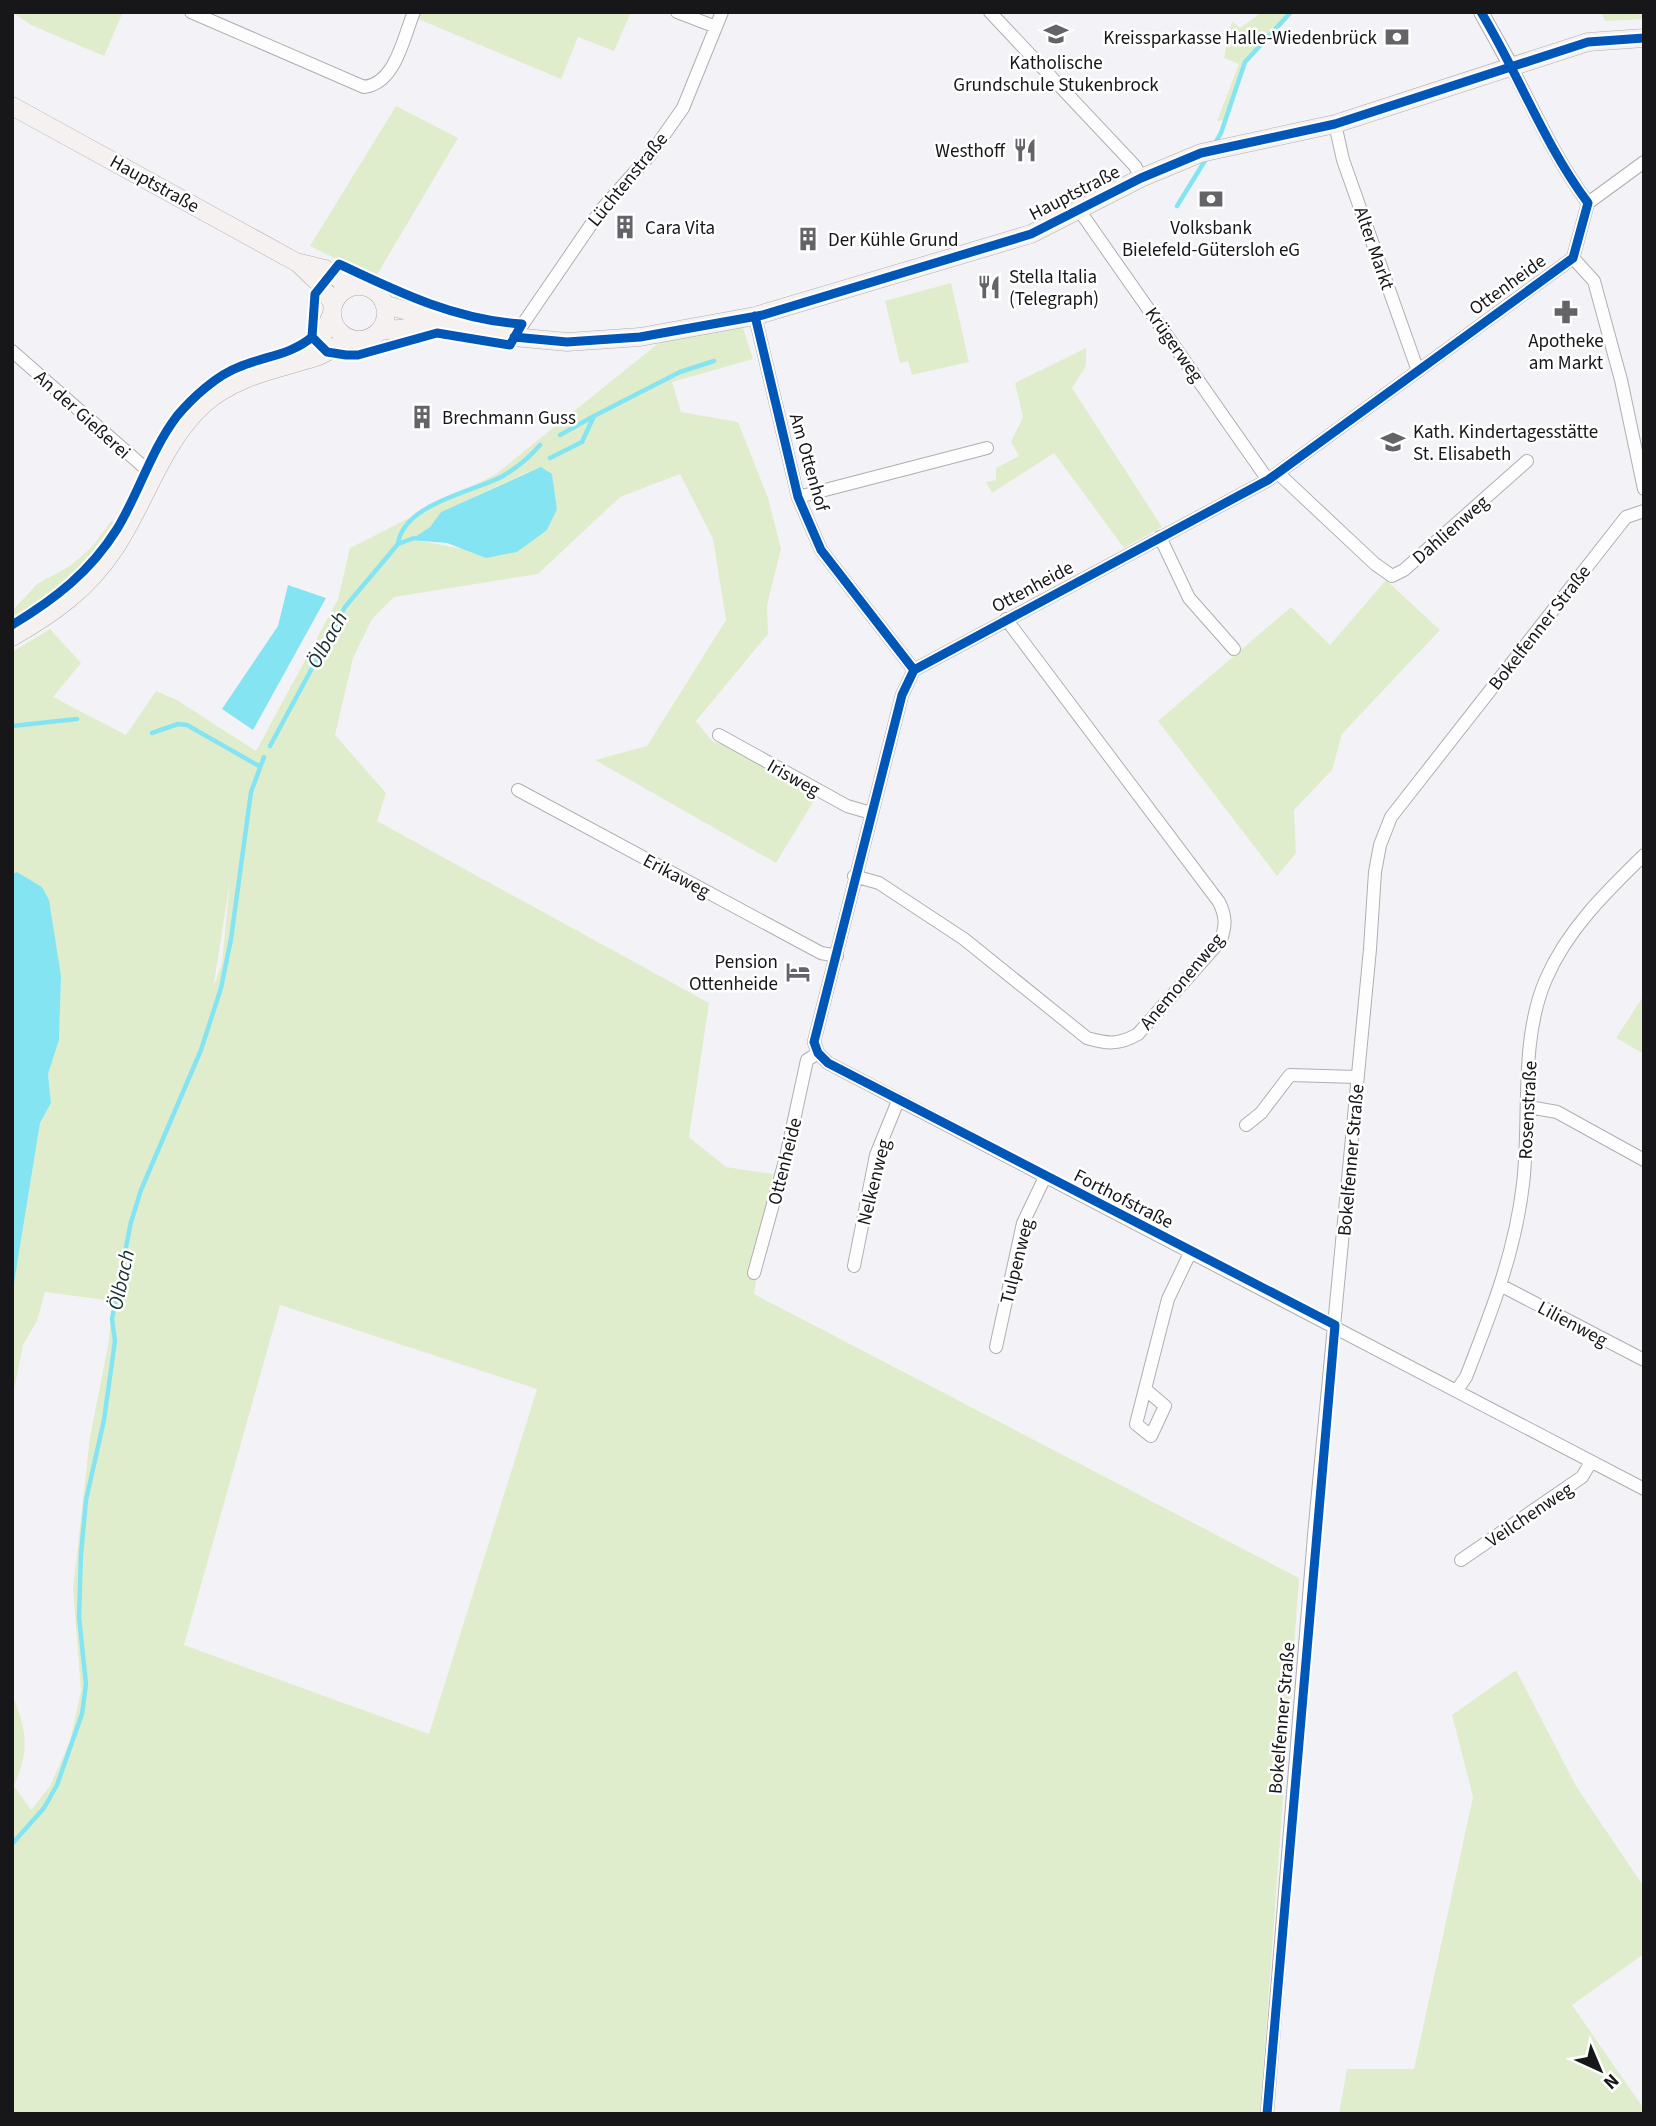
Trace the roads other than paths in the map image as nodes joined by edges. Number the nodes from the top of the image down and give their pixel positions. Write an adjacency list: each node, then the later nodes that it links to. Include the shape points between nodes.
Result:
1 (191, 12): 2 (street, via 364,87 377,86 389,74)
2 (414, 12)
3 (677, 12): 7 (street)
4 (722, 12): 7 (street, Lüchtenstraße)
5 (990, 12): 13 (street)
6 (1480, 12): 9 (street)
7 (716, 27): 24 (street, Lüchtenstraße, via 683,108 650,155 601,210)
8 (1644, 38): 9 (main road, Hauptstraße, via 1588,42)
9 (1511, 66): 11 (main road, Hauptstraße); 14 (street, via 1567,176)
10 (12, 106): 17 (main road, Hauptstraße)
11 (1335, 124): 13 (main road, Hauptstraße, via 1201,153); 28 (street, Alter Markt, via 1343,160)
12 (1644, 162): 14 (street)
13 (1141, 177): 15 (main road, Hauptstraße)
14 (1588, 203): 16 (street)
15 (1079, 210): 21 (main road, Hauptstraße, via 1031,234); 32 (street, Krügerweg)
16 (1573, 258): 28 (street, Ottenheide); 33 (street, via 1594,281)
17 (296, 262): 18 (main road, Hauptstraße, via 325,270); 20 (main road, Hauptstraße, via 320,284)
18 (351, 287): 19 (main road, via 371,289); 20 (main road)
19 (384, 304): 22 (main road, Hauptstraße); 23 (main road, via 386,318)
20 (332, 310): 25 (main road, via 336,330); 27 (main road, via 320,342)
21 (755, 316): 24 (main road, Hauptstraße, via 640,337 567,342); 34 (street, Am Ottenhof)
22 (453, 325): 23 (main road, Hauptstraße); 24 (main road, Hauptstraße)
23 (379, 331): 25 (main road, via 365,340)
24 (514, 337)
25 (348, 339): 27 (main road, via 316,357)
26 (12, 351): 31 (street, An der Gießerei)
27 (302, 359): 31 (main road, via 255,373 204,404 181,429)
28 (1418, 371): 32 (street, Ottenheide)
29 (987, 448): 34 (street, Am Ottenhof)
30 (1528, 461): 32 (street, Dahlienweg, via 1392,576)
31 (154, 476): 38 (main road, via 116,547 88,585 55,613)
32 (1273, 476): 36 (street, Ottenheide)
33 (1644, 489)
34 (798, 497): 40 (street, Am Ottenhof, via 821,550)
35 (1644, 511): 48 (street, Bokelfenner Straße, via 1626,517 1391,817 1374,872)
36 (1160, 537): 37 (street, Ottenheide); 39 (street, via 1189,598)
37 (1006, 619): 40 (street, Ottenheide); 45 (street, Anemonenweg, via 1219,902 1226,927 1221,940 1138,1034 1107,1044 1087,1038 964,939 879,883)
38 (12, 637)
39 (1234, 649)
40 (914, 670): 43 (street, Ottenheide, via 902,695)
41 (719, 735): 43 (street, Irisweg, via 847,806)
42 (518, 790): 46 (street, Erikaweg, via 821,953)
43 (871, 813): 45 (street, Ottenheide)
44 (1644, 855): 50 (street, Rosenstraße, via 1572,932 1546,979 1535,1014)
45 (854, 876): 46 (street, Ottenheide)
46 (837, 956): 47 (street, Ottenheide, via 814,1042)
47 (818, 1053): 49 (street); 56 (street, Ottenheide, via 807,1060)
48 (1357, 1077): 51 (street, via 1290,1075); 58 (street, Bokelfenner Straße)
49 (898, 1101): 53 (street, Forthofstraße); 55 (street, Nelkenweg, via 876,1155)
50 (1529, 1107): 52 (street, via 1558,1112); 57 (street, Rosenstraße, via 1523,1184)
51 (1246, 1125)
52 (1644, 1160)
53 (1045, 1177): 54 (street, Forthofstraße); 59 (street, Tulpenweg, via 1023,1223)
54 (1191, 1251): 58 (street, Forthofstraße); 61 (street, via 1168,1299)
55 (854, 1266)
56 (754, 1273)
57 (1502, 1286): 60 (street, Lilienweg); 62 (street, Rosenstraße)
58 (1335, 1325): 62 (street, Forthofstraße); 66 (street, Bokelfenner Straße)
59 (996, 1347)
60 (1644, 1360)
61 (1145, 1389)
62 (1457, 1390): 63 (street, Forthofstraße)
63 (1591, 1462): 64 (street, Forthofstraße); 65 (street, Veilchenweg, via 1582,1477)
64 (1644, 1489)
65 (1461, 1560)
66 (1267, 2114)

